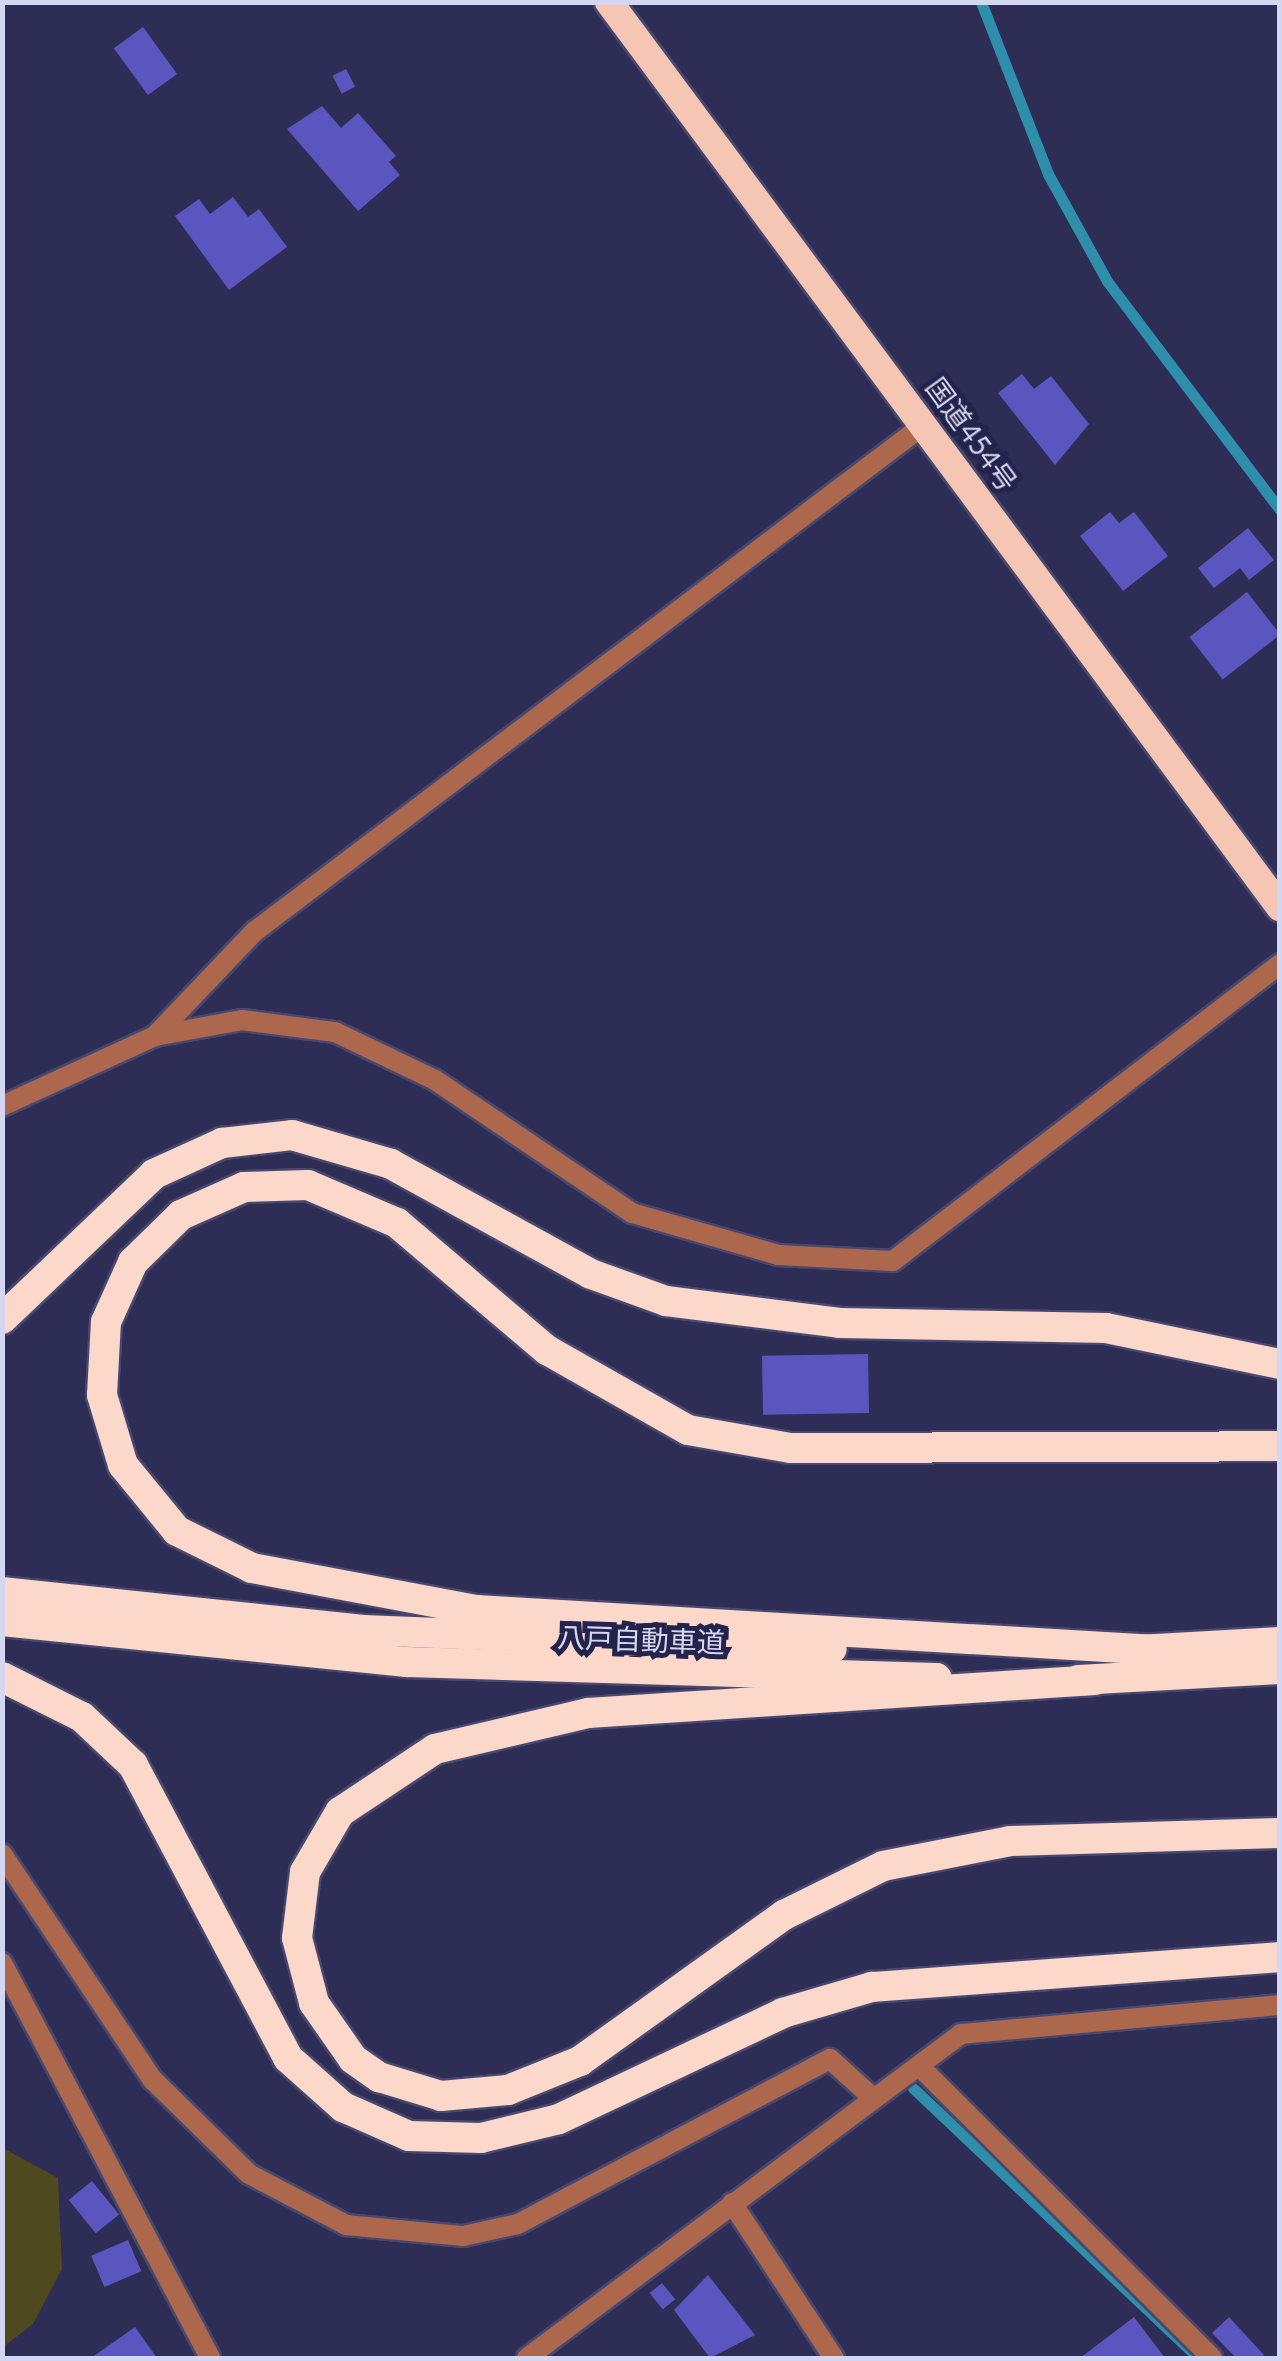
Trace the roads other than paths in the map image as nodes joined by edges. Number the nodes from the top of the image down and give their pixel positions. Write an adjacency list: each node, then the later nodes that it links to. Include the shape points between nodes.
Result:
1 (609, 2): 2 (highway, 国道454号)
2 (925, 424): 3 (highway, 国道454号); 5 (street, via 254,932)
3 (1280, 907)
4 (1280, 964): 5 (street, via 893,1261 778,1255 632,1214 434,1080 335,1032 242,1020)
5 (155, 1036): 6 (street)
6 (2, 1106)
7 (2, 1319): 8 (highway, via 154,1174 222,1144 292,1136 392,1164 591,1274 666,1301 840,1323 1106,1328)
8 (1280, 1364)
9 (1280, 1446): 13 (highway, via 790,1448 688,1430 547,1350 397,1223 308,1185 244,1187 181,1215 133,1262 106,1322 102,1395 123,1466 177,1531 252,1568 476,1610)
10 (2, 1592): 13 (highway, 八戸自動車道, via 363,1630 746,1648)
11 (2, 1621): 16 (highway, 八戸自動車道, via 407,1662)
12 (1280, 1642): 13 (highway, 八戸自動車道)
13 (1156, 1650)
14 (1280, 1669): 16 (highway, 八戸自動車道)
15 (2, 1677): 19 (highway, via 82,1717 133,1764 288,2058 343,2107 409,2136 481,2138 559,2119 783,2014 872,1987)
16 (1095, 1680): 17 (highway, via 588,1712 435,1749 340,1812 305,1872 296,1938 314,2003 353,2059 394,2084 441,2096 508,2090 580,2061 784,1915 883,1866 1010,1841)
17 (1280, 1833)
18 (2, 1854): 23 (street, via 153,2080 249,2174 346,2225 463,2236 518,2224 830,2059)
19 (1280, 1958)
20 (2, 1963): 25 (street)
21 (1280, 2006): 22 (street, via 961,2034)
22 (919, 2066): 23 (street); 28 (street)
23 (872, 2098): 24 (street)
24 (732, 2203): 26 (street); 27 (street)
25 (210, 2358)
26 (528, 2358)
27 (834, 2358)
28 (1212, 2358)

